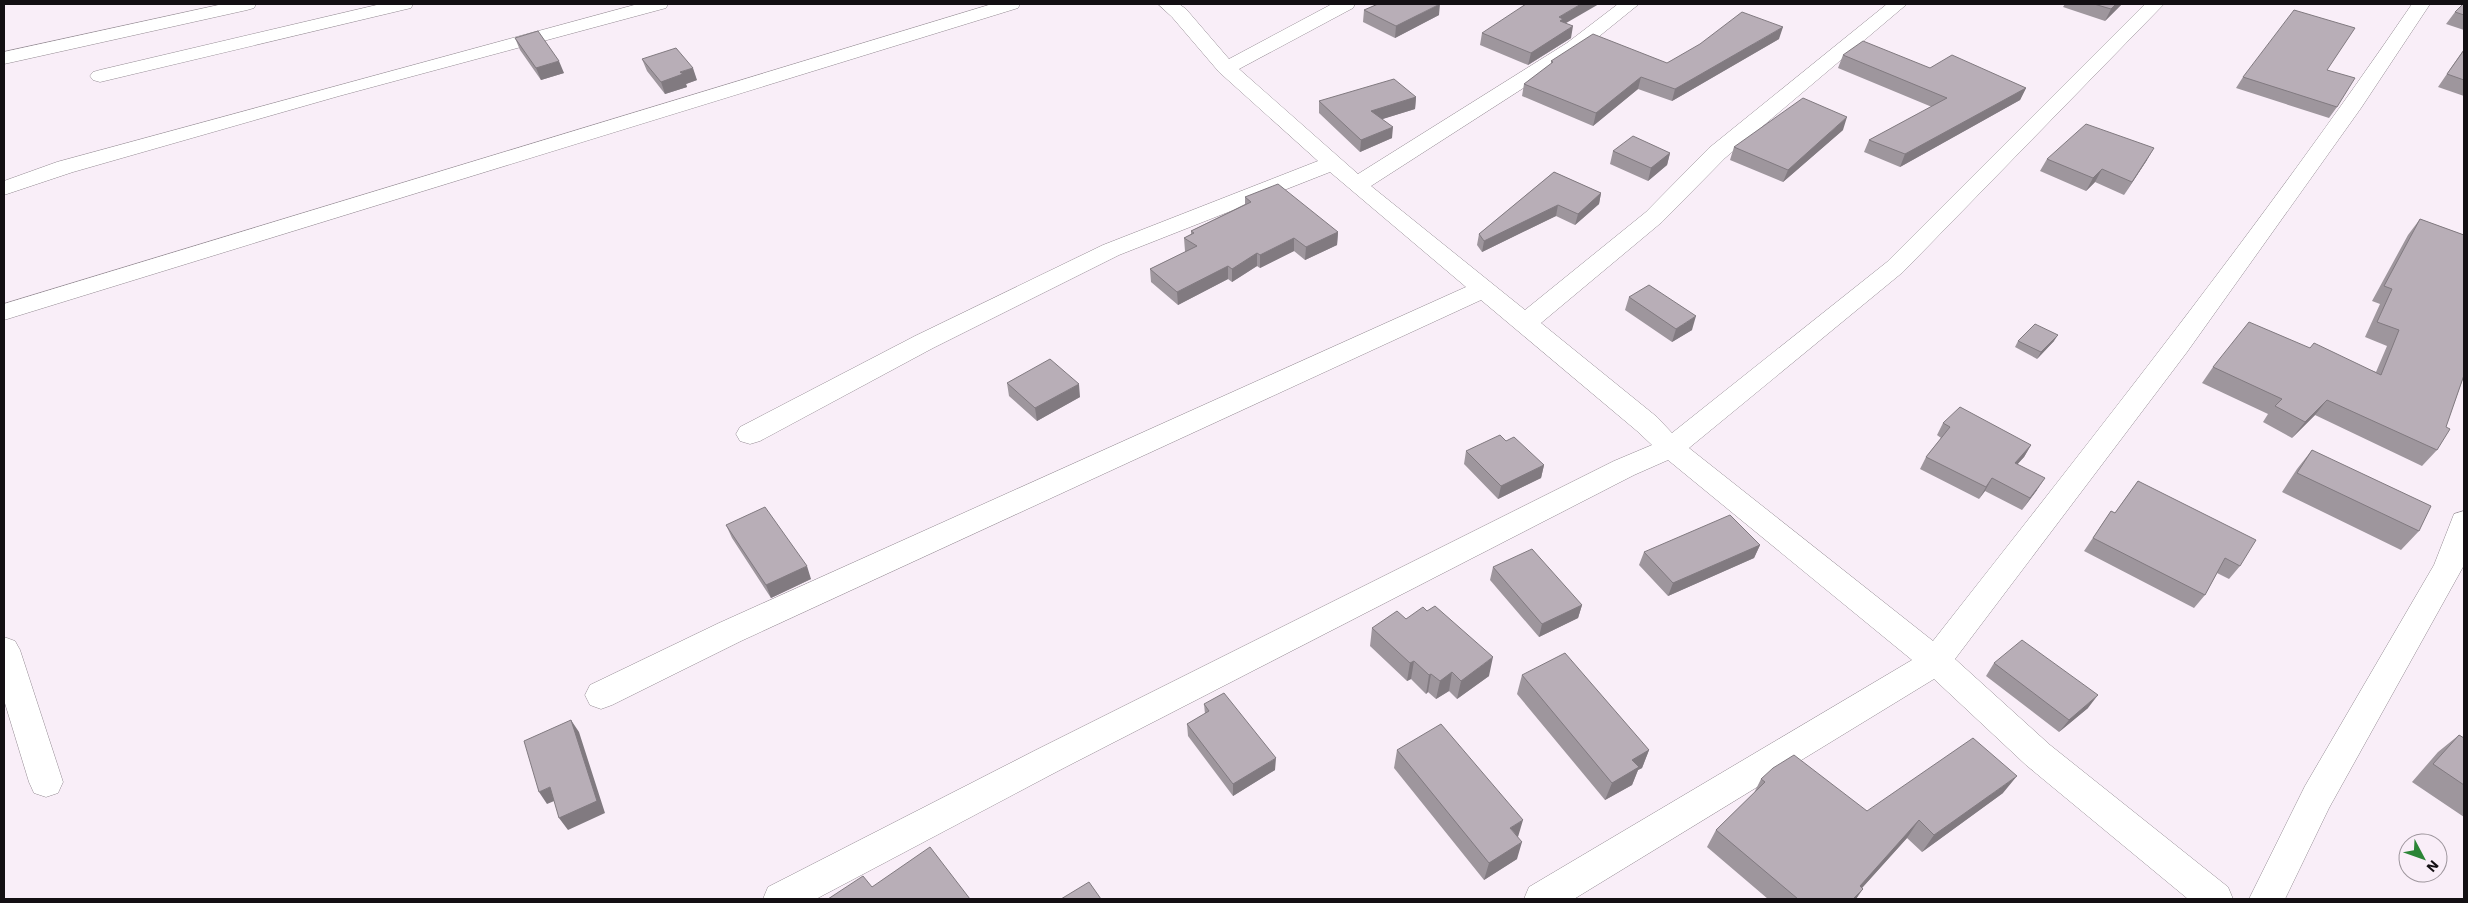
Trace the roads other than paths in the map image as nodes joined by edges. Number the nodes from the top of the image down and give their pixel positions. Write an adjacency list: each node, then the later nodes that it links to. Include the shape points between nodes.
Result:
1 (247, 4): 11 (street)
2 (404, 4): 13 (street)
3 (659, 4): 16 (street, via 65,167)
4 (1011, 4): 18 (street)
5 (1167, 4): 12 (street, via 1179,13)
6 (1346, 4): 12 (street)
7 (1630, 4): 15 (street, via 1574,48)
8 (1898, 4): 19 (street, via 1725,147 1654,217)
9 (2155, 4): 21 (street, via 1895,267)
10 (2421, 4): 24 (street, via 2354,104 2178,346)
11 (4, 58)
12 (1226, 68): 14 (street)
13 (100, 76)
14 (1333, 163): 15 (street); 20 (street, via 1111,250 924,342)
15 (1357, 184): 17 (street)
16 (4, 188)
17 (1483, 289): 19 (street); 25 (street, via 748,623)
18 (4, 312)
19 (1525, 323): 21 (street)
20 (750, 434)
21 (1671, 448): 24 (street); 27 (street, via 1624,468 1090,738)
22 (2464, 522): 30 (street, via 2448,567 2317,797)
23 (4, 650): 26 (street)
24 (1936, 661): 28 (street); 29 (street, via 2038,755)
25 (600, 695)
26 (46, 782)
27 (781, 899)
28 (1542, 899)
29 (2215, 899)
30 (2267, 899)

